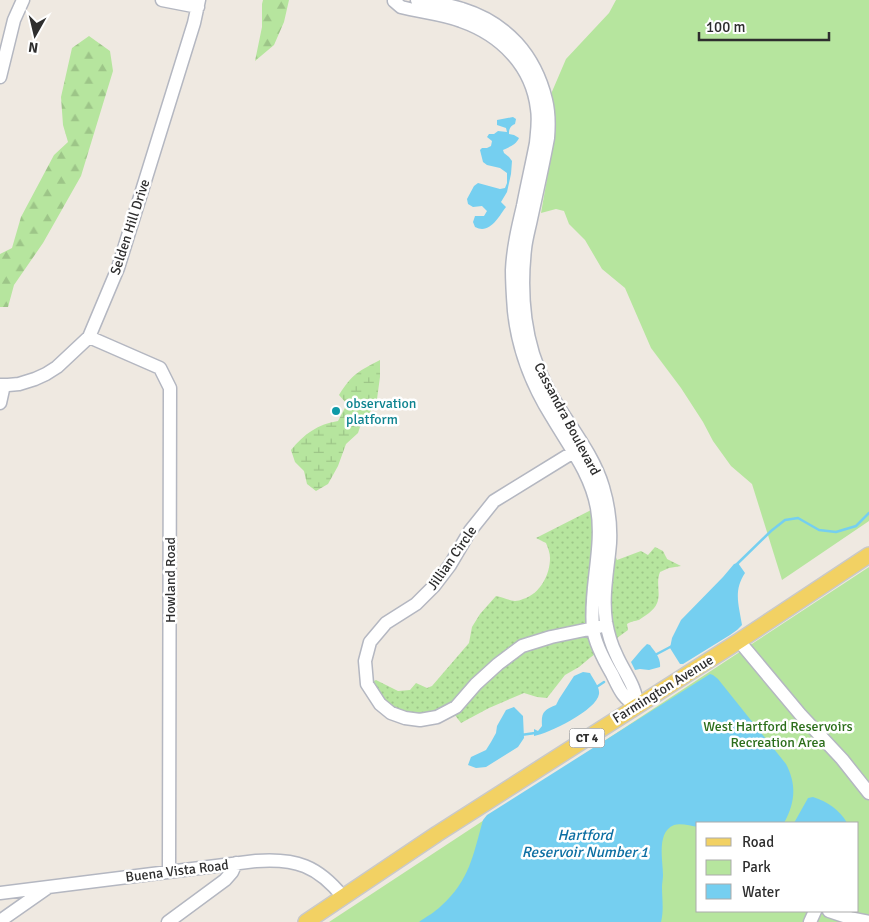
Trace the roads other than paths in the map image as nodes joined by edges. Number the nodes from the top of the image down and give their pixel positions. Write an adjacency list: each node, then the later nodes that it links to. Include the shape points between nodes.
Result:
1 (23, 0): 7 (street, via 14,20)
2 (162, 0): 5 (street)
3 (394, 0): 6 (street, via 401,8)
4 (417, 0): 6 (street)
5 (198, 4): 8 (street, Selden Hill Drive, via 118,268)
6 (462, 10): 11 (street, Cassandra Boulevard, via 511,51 534,93 538,127 512,270 514,313 527,368 543,402)
7 (0, 77)
8 (89, 337): 9 (street, Selden Hill Drive, via 46,374 13,385); 19 (street, Howland Road, via 160,368 170,388)
9 (2, 385): 10 (street, Selden Hill Drive)
10 (0, 403)
11 (579, 449): 13 (street, Cassandra Boulevard, via 594,465 608,506 610,541 604,606); 14 (street, Cassandra Boulevard, via 591,484 600,529); 14 (street, Jillian Circle, via 494,502 470,531 434,586 416,604 386,624 370,642 365,661 367,684 380,704 391,713 420,720 437,717 456,707 476,684 522,646 551,636)
12 (869, 555): 15 (main road, Farmington Avenue / CT 4)
13 (607, 626): 14 (street, Jillian Circle); 16 (street, Cassandra Boulevard, via 615,653 635,691)
14 (593, 629): 16 (street, Cassandra Boulevard, via 622,693)
15 (739, 641): 16 (main road, Farmington Avenue / CT 4); 17 (street)
16 (637, 706): 22 (main road, Farmington Avenue / CT 4)
17 (869, 792)
18 (236, 863): 19 (street, Buena Vista Road); 22 (street, Buena Vista Road, via 268,860 293,863 323,876); 25 (street, via 225,880)
19 (169, 872): 20 (street, Buena Vista Road)
20 (50, 886): 21 (street, Buena Vista Road); 24 (street)
21 (0, 893)
22 (343, 897): 26 (main road, Farmington Avenue / CT 4)
23 (832, 912): 27 (street)
24 (0, 921)
25 (168, 922)
26 (306, 922)
27 (869, 922)

